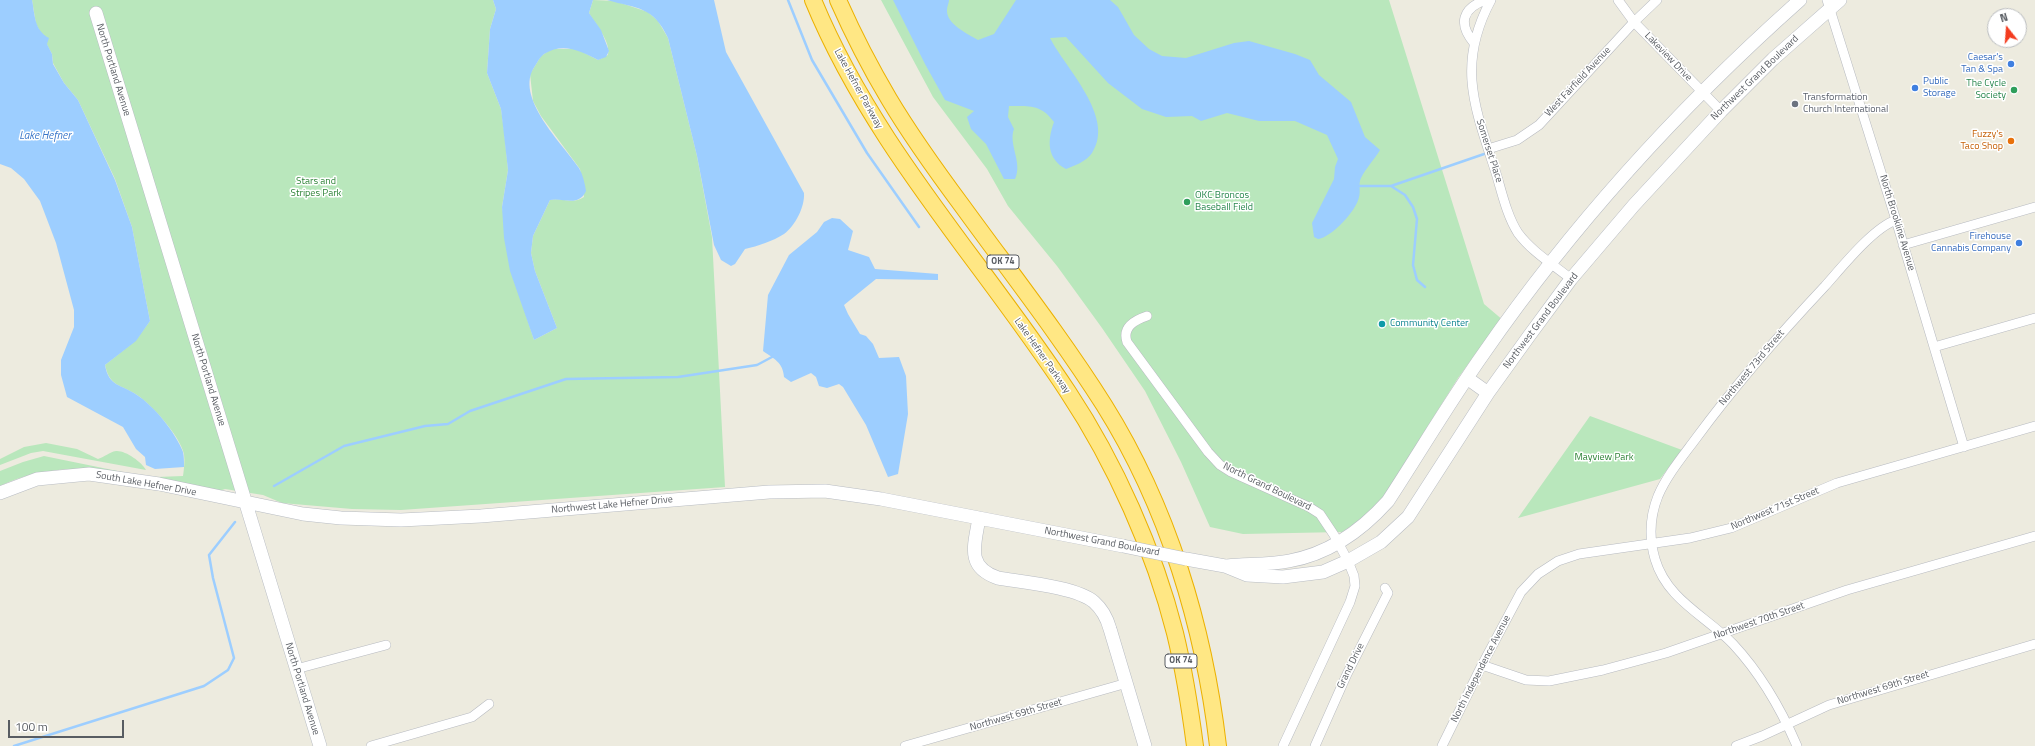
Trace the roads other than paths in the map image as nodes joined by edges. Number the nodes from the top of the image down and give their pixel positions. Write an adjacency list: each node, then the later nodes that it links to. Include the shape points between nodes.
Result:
1 (813, 0): 49 (highway, Lake Hefner Parkway / OK 74, via 849,76 882,132 1069,392 1111,465 1158,579 1174,632 1187,689)
2 (838, 0): 50 (highway, OK 74, via 870,65 912,135 1069,352 1105,407 1132,455 1159,513 1196,622 1210,687)
3 (1486, 0): 11 (street, via 1472,7 1465,18 1465,30)
4 (1491, 0): 11 (street, Somerset Place, via 1480,22)
5 (1618, 0): 10 (street, Lakeview Drive)
6 (1657, 0): 10 (street, West Fairfield Avenue)
7 (1800, 0): 12 (street, Northwest Grand Boulevard)
8 (1832, 3): 13 (street, Northwest Grand Boulevard); 16 (street, North Brookline Avenue)
9 (96, 13): 28 (street, North Portland Avenue)
10 (1634, 22): 12 (street, Lakeview Drive); 14 (street, West Fairfield Avenue, via 1538,125 1517,140)
11 (1474, 43): 14 (street, Somerset Place, via 1471,65 1472,91)
12 (1702, 92): 13 (street, Lakeview Drive); 18 (street, Northwest Grand Boulevard, via 1622,178)
13 (1721, 111): 19 (street, Northwest Grand Boulevard, via 1644,193)
14 (1488, 149): 18 (street, Somerset Place, via 1518,233)
15 (2035, 207): 17 (street)
16 (1896, 220): 17 (street, North Brookline Avenue); 32 (street, Northwest 73rd Street, via 1880,229 1843,266 1778,336 1713,415 1669,476 1659,495 1651,518)
17 (1903, 245): 22 (street, North Brookline Avenue)
18 (1551, 263): 19 (street, Somerset Place); 23 (street, Northwest Grand Boulevard)
19 (1571, 279): 24 (street, Northwest Grand Boulevard)
20 (1147, 316): 31 (street, North Grand Boulevard, via 1128,327 1127,342 1214,459 1231,472 1320,514)
21 (2035, 318): 22 (street)
22 (1934, 347): 26 (street, North Brookline Avenue)
23 (1467, 378): 24 (street); 31 (street, Northwest Grand Boulevard, via 1388,501 1375,516)
24 (1488, 393): 33 (street, Northwest Grand Boulevard, via 1408,517 1381,542)
25 (2035, 426): 26 (street, Northwest 71st Street)
26 (1964, 447): 32 (street, Northwest 71st Street, via 1837,484 1731,528)
27 (0, 493): 28 (street, South Lake Hefner Drive, via 37,479 89,474 159,484)
28 (245, 502): 29 (street, Northwest Lake Hefner Drive, via 303,514 401,520 811,491 863,495); 41 (street, North Portland Avenue)
29 (979, 518): 34 (street, Northwest Grand Boulevard, bridge); 42 (street, via 974,552 981,569 998,578 1077,593 1094,602 1107,620)
30 (2035, 536): 37 (street, Northwest 70th Street, via 1847,590)
31 (1338, 543): 33 (street, North Grand Boulevard); 34 (street, Northwest Grand Boulevard, via 1310,556 1289,561)
32 (1652, 544): 36 (street, Northwest 71st Street, via 1569,556 1547,567); 37 (street, Northwest 73rd Street, via 1658,568 1671,590)
33 (1348, 561): 34 (street, Northwest Grand Boulevard, via 1323,572 1283,577 1247,575); 51 (street, North Grand Boulevard, via 1354,580 1354,591)
34 (1221, 565)
35 (1385, 588): 52 (street, Grand Drive, via 1388,593 1347,674)
36 (1521, 592): 40 (street, North Independence Avenue)
37 (1722, 634): 40 (street, Northwest 70th Street, via 1666,653 1549,681 1526,680); 44 (street, Northwest 73rd Street, via 1749,662 1770,691)
38 (2035, 644): 44 (street, Northwest 69th Street, via 1829,705)
39 (386, 645): 41 (street)
40 (1482, 665): 53 (street, North Independence Avenue)
41 (296, 669): 45 (street, North Portland Avenue)
42 (1127, 683): 47 (street, Northwest 69th Street); 48 (street)
43 (489, 704): 46 (street, via 472,717)
44 (1788, 724): 54 (street, Northwest 69th Street); 55 (street, Northwest 73rd Street)
45 (320, 746)
46 (371, 746)
47 (904, 746)
48 (1145, 746)
49 (1195, 746)
50 (1218, 746)
51 (1283, 746)
52 (1315, 746)
53 (1442, 746)
54 (1736, 746)
55 (1798, 746)

